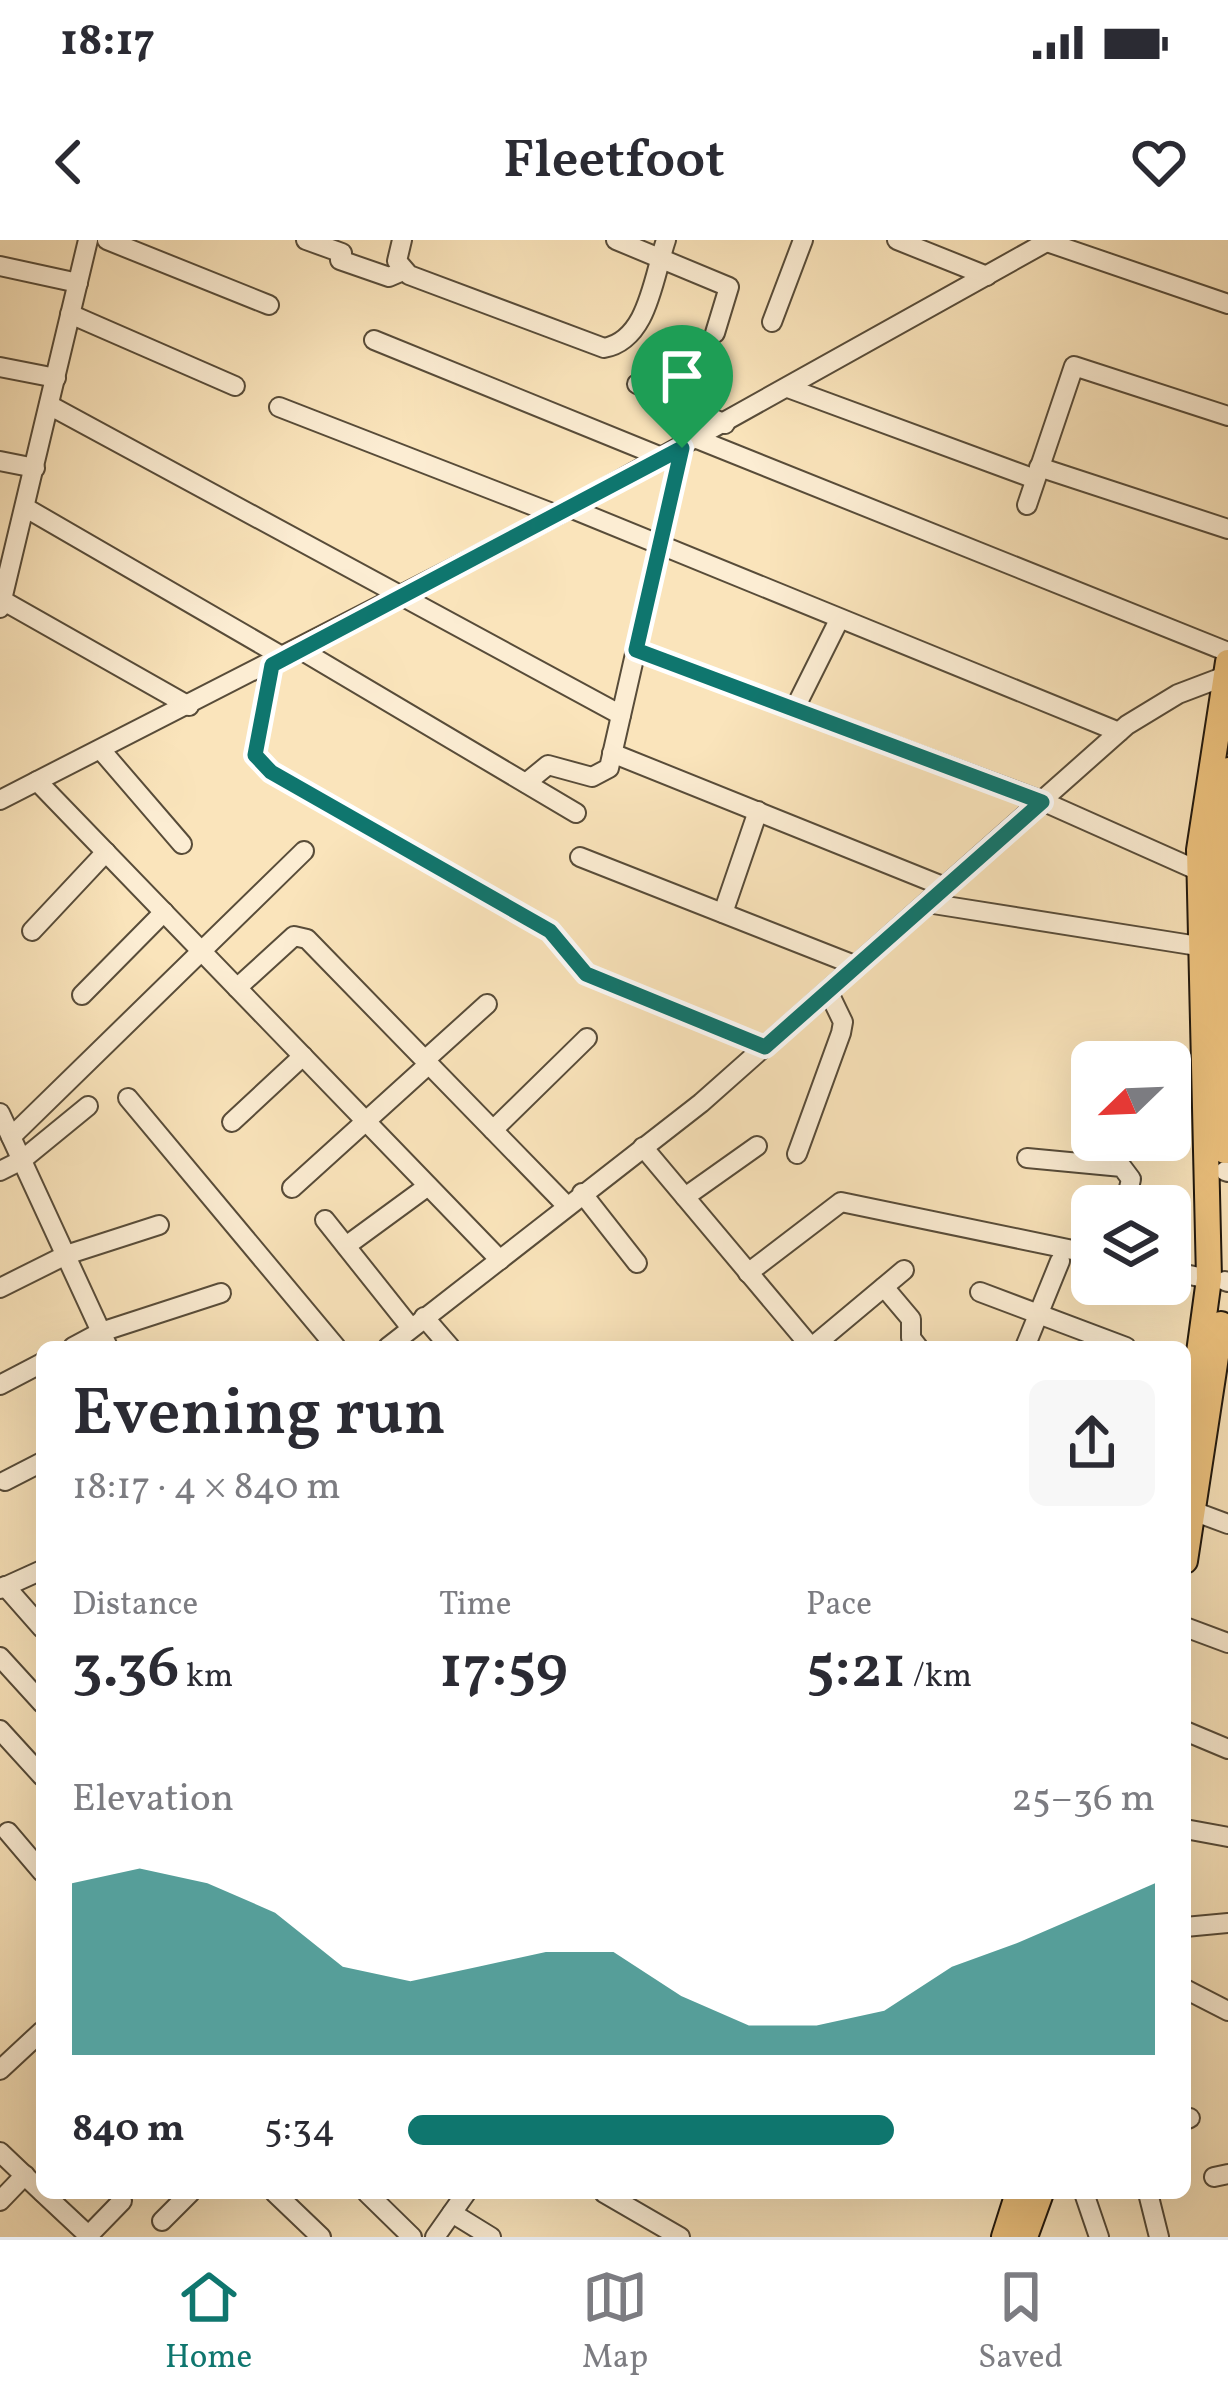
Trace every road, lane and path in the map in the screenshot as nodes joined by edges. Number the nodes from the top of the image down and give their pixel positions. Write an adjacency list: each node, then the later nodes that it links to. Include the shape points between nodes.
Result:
1 (88, 240): 13 (street)
2 (107, 240): 15 (street)
3 (306, 240): 11 (street, via 388,277)
4 (402, 240): 11 (street)
5 (616, 240): 9 (street)
6 (803, 240): 17 (street)
7 (897, 240): 12 (street)
8 (1048, 241): 12 (street); 14 (street)
9 (663, 248): 11 (street, via 636,332 604,348); 18 (street, via 729,286)
10 (0, 266): 13 (street)
11 (403, 271)
12 (987, 276): 24 (street)
13 (78, 283): 16 (street)
14 (1228, 304)
15 (269, 305)
16 (70, 314): 21 (street); 23 (street)
17 (772, 322)
18 (715, 332)
19 (374, 340): 29 (street)
20 (0, 367): 21 (street)
21 (56, 378): 25 (street)
22 (637, 384): 28 (street)
23 (235, 386)
24 (788, 388): 28 (street); 32 (street)
25 (50, 405): 31 (street); 38 (street)
26 (279, 406): 35 (street)
27 (1228, 416): 32 (street, via 1074,366)
28 (724, 424): 29 (street)
29 (681, 448): 35 (street); 37 (street); 43 (street)
30 (0, 461): 31 (street)
31 (35, 468): 34 (street)
32 (1037, 473): 33 (street); 36 (street)
33 (1027, 505)
34 (26, 508): 39 (street); 42 (street)
35 (564, 512): 37 (street); 38 (street)
36 (1228, 529)
37 (659, 547): 40 (street); 41 (street)
38 (403, 597): 42 (street); 46 (street)
39 (1, 604): 44 (street)
40 (839, 620): 45 (street); 47 (street)
41 (636, 650): 45 (street); 46 (street)
42 (286, 658): 44 (street); 51 (street); 77 (street, via 255,755 271,772 550,931 586,974)
43 (1227, 667): 47 (street); 61 (main road)
44 (189, 706): 48 (street)
45 (795, 708): 54 (street)
46 (621, 715): 49 (street)
47 (1119, 732): 54 (street)
48 (101, 750): 50 (street); 57 (street)
49 (612, 753): 51 (street, via 604,774 548,765); 55 (street)
50 (38, 781): 53 (street); 59 (street)
51 (526, 783): 56 (street)
52 (1227, 786): 66 (main road)
53 (0, 800)
54 (1042, 802): 61 (street); 62 (street)
55 (758, 811): 62 (street); 65 (street)
56 (576, 813)
57 (182, 844)
58 (304, 851): 69 (street)
59 (106, 852): 64 (street); 67 (street)
60 (580, 857): 65 (street)
61 (1198, 871): 68 (main road)
62 (945, 887): 63 (street)
63 (927, 903): 68 (street); 70 (street)
64 (164, 912): 69 (street); 73 (street)
65 (723, 913): 70 (street)
66 (1222, 916): 75 (main road)
67 (32, 931)
68 (1198, 946): 111 (main road)
69 (202, 951): 71 (street); 87 (street)
70 (856, 966): 72 (street)
71 (237, 988): 78 (street); 79 (street, via 301,936)
72 (829, 991): 77 (street); 90 (street, via 841,1033)
73 (82, 994)
74 (487, 1004): 79 (street)
75 (1225, 1019): 80 (main road)
76 (587, 1038): 86 (street)
77 (765, 1047): 89 (street)
78 (303, 1056): 84 (street); 85 (street)
79 (427, 1062): 85 (street); 86 (street)
80 (1226, 1075): 94 (main road)
81 (128, 1098): 119 (street)
82 (88, 1106): 92 (street)
83 (0, 1113): 87 (street)
84 (232, 1122)
85 (366, 1122): 96 (street); 97 (street)
86 (493, 1130): 99 (street)
87 (11, 1138): 92 (street)
88 (757, 1146): 98 (street)
89 (643, 1147): 98 (street); 99 (street)
90 (797, 1154)
91 (1027, 1158): 95 (street, via 1122,1167)
92 (22, 1160): 93 (street); 104 (street)
93 (0, 1171)
94 (1226, 1171): 111 (main road)
95 (1130, 1185)
96 (428, 1186): 102 (street); 105 (street)
97 (292, 1187)
98 (685, 1197): 109 (street)
99 (574, 1199): 105 (street); 107 (street)
100 (326, 1220): 102 (street)
101 (158, 1225): 104 (street)
102 (346, 1246): 117 (street)
103 (1071, 1249): 109 (street, via 851,1201 832,1204)
104 (65, 1255): 113 (street); 118 (street)
105 (500, 1260): 117 (street)
106 (1060, 1261): 116 (street)
107 (637, 1263)
108 (904, 1270): 112 (street)
109 (748, 1273): 122 (street)
110 (1191, 1275): 111 (street)
111 (1221, 1281): 128 (main road); 130 (main road)
112 (884, 1287): 123 (street); 124 (street, via 911,1319)
113 (0, 1288)
114 (980, 1292): 116 (street)
115 (221, 1293): 118 (street)
116 (1037, 1314): 125 (street); 126 (street)
117 (418, 1322): 120 (street); 121 (street)
118 (105, 1340)
119 (331, 1341)
120 (395, 1341)
121 (442, 1341)
122 (806, 1341)
123 (818, 1341)
124 (916, 1341)
125 (1027, 1341)
126 (1110, 1341)
127 (36, 1366): 129 (street)
128 (1192, 1372)
129 (0, 1385)
130 (1220, 1401): 133 (main road)
131 (36, 1465): 132 (street)
132 (5, 1480)
133 (1191, 1517)
134 (1191, 1521): 135 (street)
135 (1228, 1524)
136 (36, 1573): 137 (street)
137 (3, 1588): 138 (street)
138 (36, 1622)
139 (1191, 1630): 140 (street)
140 (1228, 1643)
141 (0, 1657): 142 (street)
142 (36, 1696)
143 (0, 1730): 146 (street)
144 (1191, 1734): 145 (street)
145 (1228, 1749)
146 (36, 1769)
147 (1191, 1830): 149 (street)
148 (8, 1832): 150 (street)
149 (1228, 1837)
150 (36, 1865)
151 (1228, 1923): 152 (street)
152 (1191, 1927)
153 (1191, 1991): 154 (street)
154 (1228, 2011)
155 (36, 2037): 157 (street)
156 (0, 2038): 157 (street)
157 (16, 2056): 158 (street)
158 (0, 2070)
159 (0, 2152): 160 (street)
160 (25, 2176): 161 (street); 172 (street)
161 (36, 2186)
162 (50, 2199): 176 (street)
163 (184, 2199): 175 (street)
164 (281, 2199): 177 (street)
165 (374, 2199): 178 (street)
166 (462, 2199): 174 (street)
167 (614, 2199): 181 (street)
168 (1016, 2199): 182 (main road)
169 (1039, 2199): 183 (main road)
170 (1086, 2199): 184 (street)
171 (1150, 2199): 185 (street)
172 (0, 2201)
173 (122, 2201): 176 (street)
174 (452, 2213): 179 (street); 180 (street)
175 (162, 2221)
176 (88, 2236)
177 (321, 2237)
178 (412, 2237)
179 (435, 2237)
180 (491, 2237)
181 (680, 2237)
182 (1004, 2237)
183 (1025, 2237)
184 (1099, 2237)
185 (1160, 2237)

